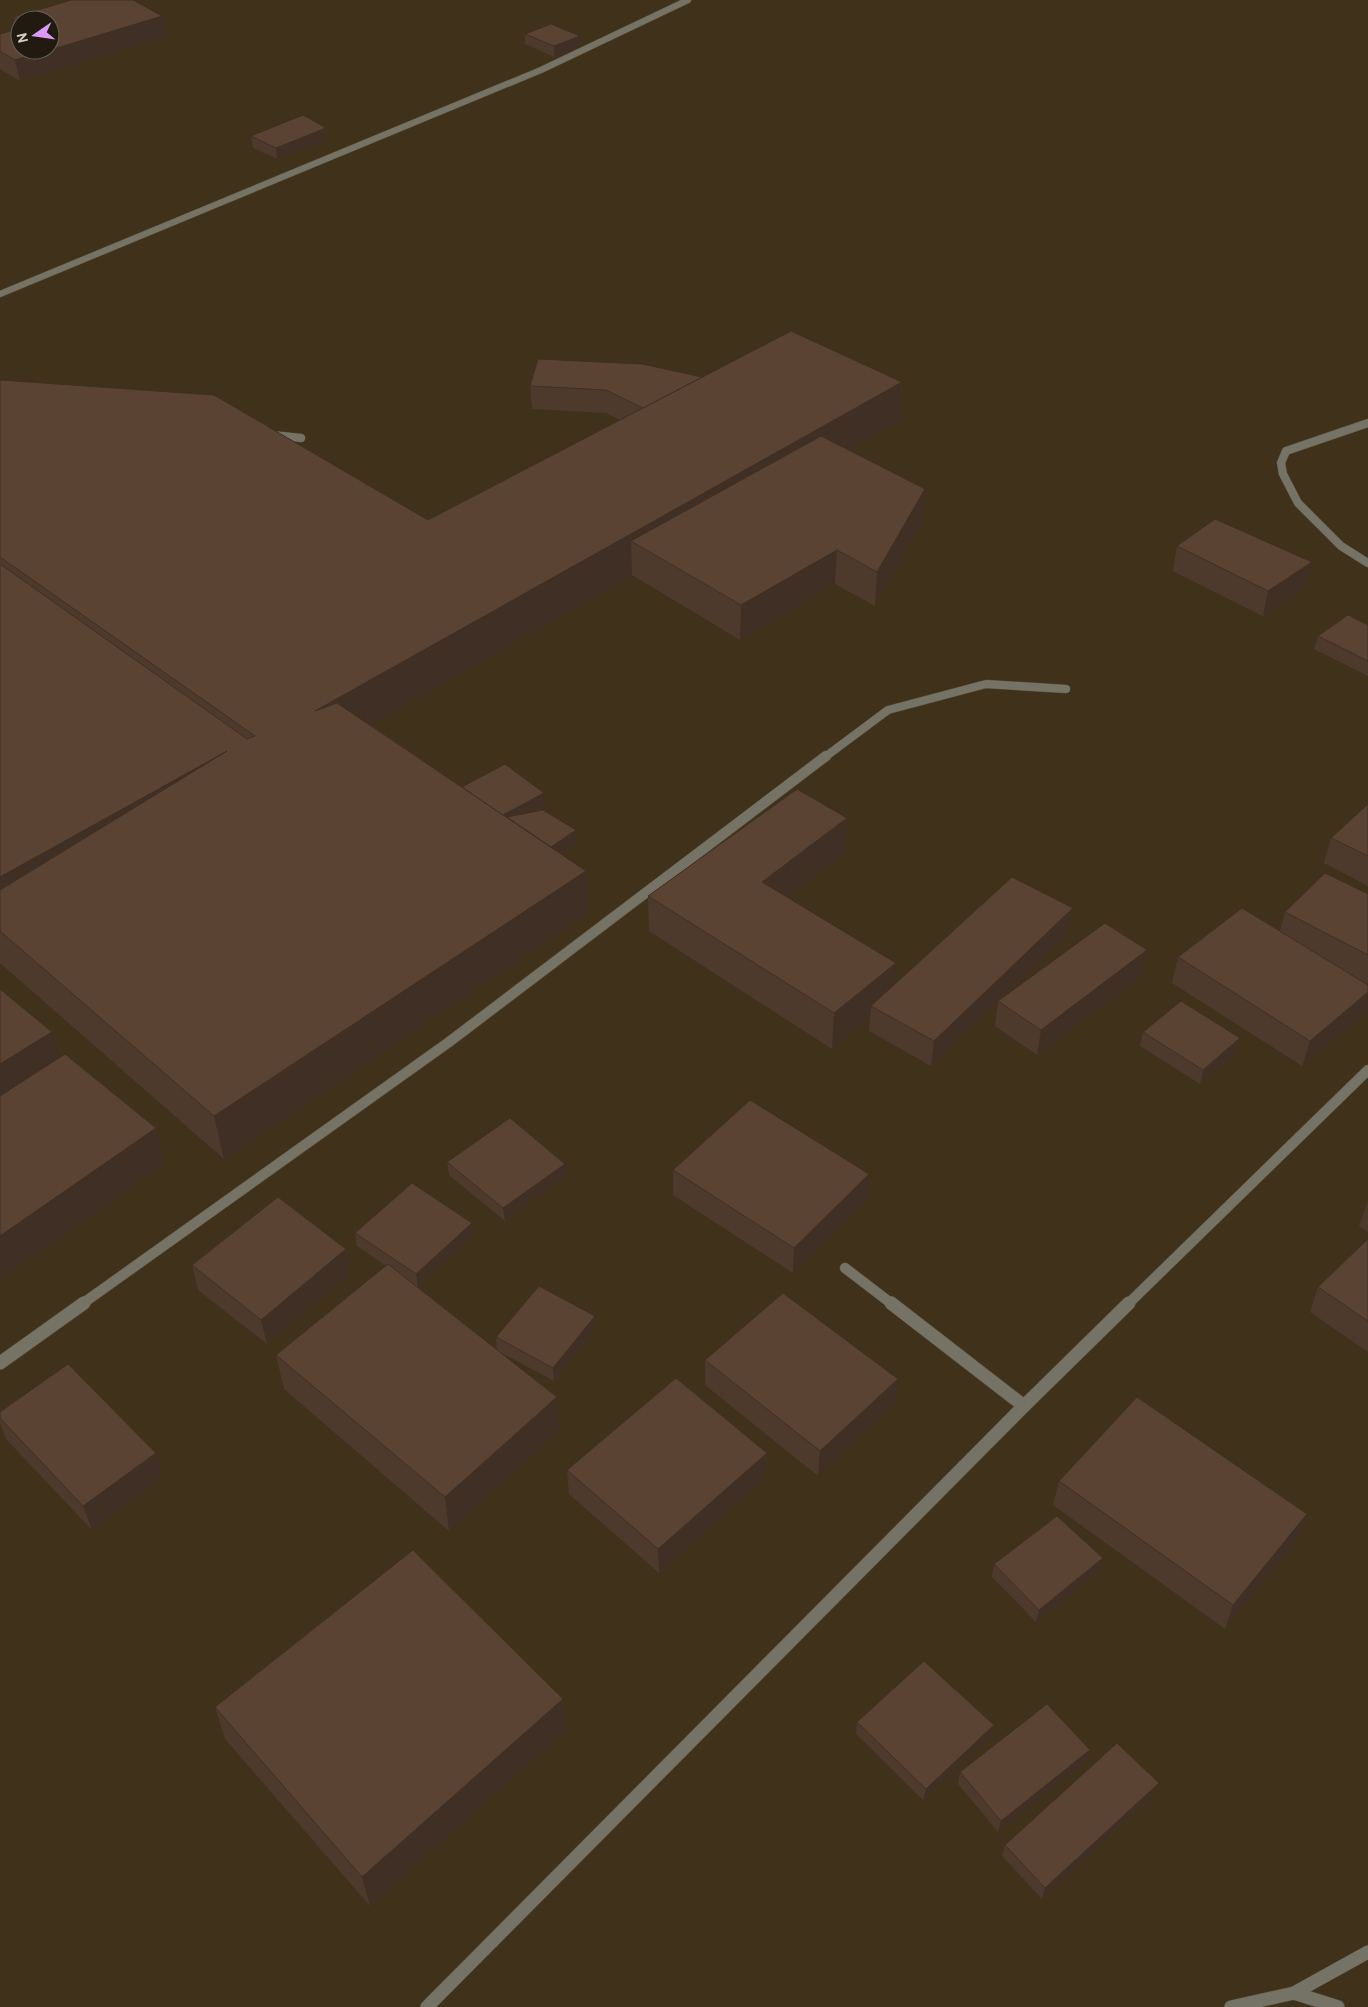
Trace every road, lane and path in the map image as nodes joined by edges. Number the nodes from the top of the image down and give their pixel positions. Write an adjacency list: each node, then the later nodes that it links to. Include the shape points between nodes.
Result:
1 (688, 0): 2 (street, via 541,70)
2 (0, 294)
3 (1368, 423): 6 (street, via 1286,451 1281,462 1283,474 1298,503 1341,546)
4 (261, 434): 5 (street)
5 (301, 438)
6 (1368, 563)
7 (1066, 689): 10 (street, via 986,684 888,710 449,1042)
8 (1368, 1070): 11 (street)
9 (845, 1268): 11 (street)
10 (0, 1364)
11 (1024, 1406): 14 (street)
12 (1368, 1952): 13 (street)
13 (1294, 1993): 15 (street); 16 (street)
14 (427, 2007)
15 (1232, 2007)
16 (1338, 2007)

